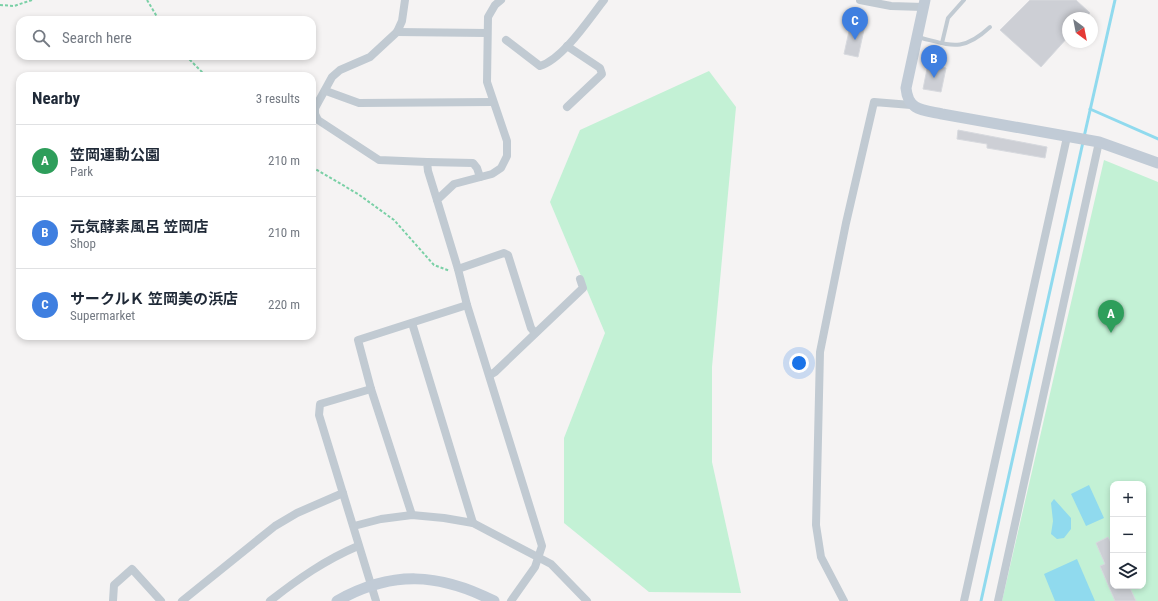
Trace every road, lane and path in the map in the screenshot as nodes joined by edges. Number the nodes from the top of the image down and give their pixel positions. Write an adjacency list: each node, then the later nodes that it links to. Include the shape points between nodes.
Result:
1 (32, 0): 9 (path, via 14,6)
2 (147, 0): 10 (path)
3 (405, 0): 12 (street, via 402,21)
4 (501, 0): 13 (street, via 488,17)
5 (860, 0): 8 (street, via 891,6)
6 (964, 0): 16 (lane, via 948,18)
7 (599, 2): 17 (street, via 589,22)
8 (924, 4): 14 (street)
9 (0, 5)
10 (156, 16)
11 (990, 27): 16 (lane, via 978,38 964,45)
12 (397, 32): 13 (street); 20 (street, via 370,57 340,70 332,77)
13 (487, 34): 21 (street, via 487,82)
14 (917, 37): 16 (lane); 22 (street, via 906,88 906,99)
15 (506, 40): 17 (street, via 540,66)
16 (942, 43)
17 (567, 46): 24 (street, via 600,68 602,74)
18 (190, 60): 19 (path)
19 (202, 72)
20 (326, 91): 21 (street, via 359,103); 23 (street)
21 (493, 102): 31 (street, via 507,141 507,156 501,168)
22 (912, 105): 26 (street, via 942,114); 56 (street, via 874,102 820,352 816,525 821,557)
23 (316, 106)
24 (567, 107)
25 (316, 116): 28 (street, via 318,120 379,160)
26 (1071, 137): 27 (street); 57 (street)
27 (1094, 141): 29 (street); 58 (street)
28 (427, 162): 31 (street, via 473,163); 32 (street)
29 (1158, 164)
30 (316, 169): 33 (path, via 358,194 394,220 434,265 451,271)
31 (480, 177): 32 (street, via 454,184)
32 (437, 200): 33 (street)
33 (458, 269): 35 (street); 37 (street, via 504,253 508,254 531,328)
34 (580, 279): 37 (street, via 583,288)
35 (467, 305): 36 (street); 38 (street)
36 (412, 323): 39 (street, via 358,340); 42 (street)
37 (535, 333): 38 (street)
38 (490, 375): 45 (street, via 542,546)
39 (371, 389): 40 (street, via 320,404 319,414); 41 (street)
40 (343, 493): 43 (street); 49 (street, via 297,513 275,526)
41 (412, 516): 42 (street); 43 (street, via 381,519)
42 (473, 523): 45 (street)
43 (354, 526): 44 (street)
44 (358, 546): 46 (street); 50 (street, via 302,575)
45 (540, 558): 54 (street); 55 (street, via 551,564)
46 (371, 584): 51 (street); 52 (street); 53 (street, via 393,580 445,581 470,589)
47 (113, 601): 48 (street, via 114,586 132,569)
48 (161, 601)
49 (182, 601)
50 (270, 601)
51 (337, 601)
52 (376, 601)
53 (494, 601)
54 (511, 601)
55 (587, 601)
56 (844, 601)
57 (964, 601)
58 (998, 601)

